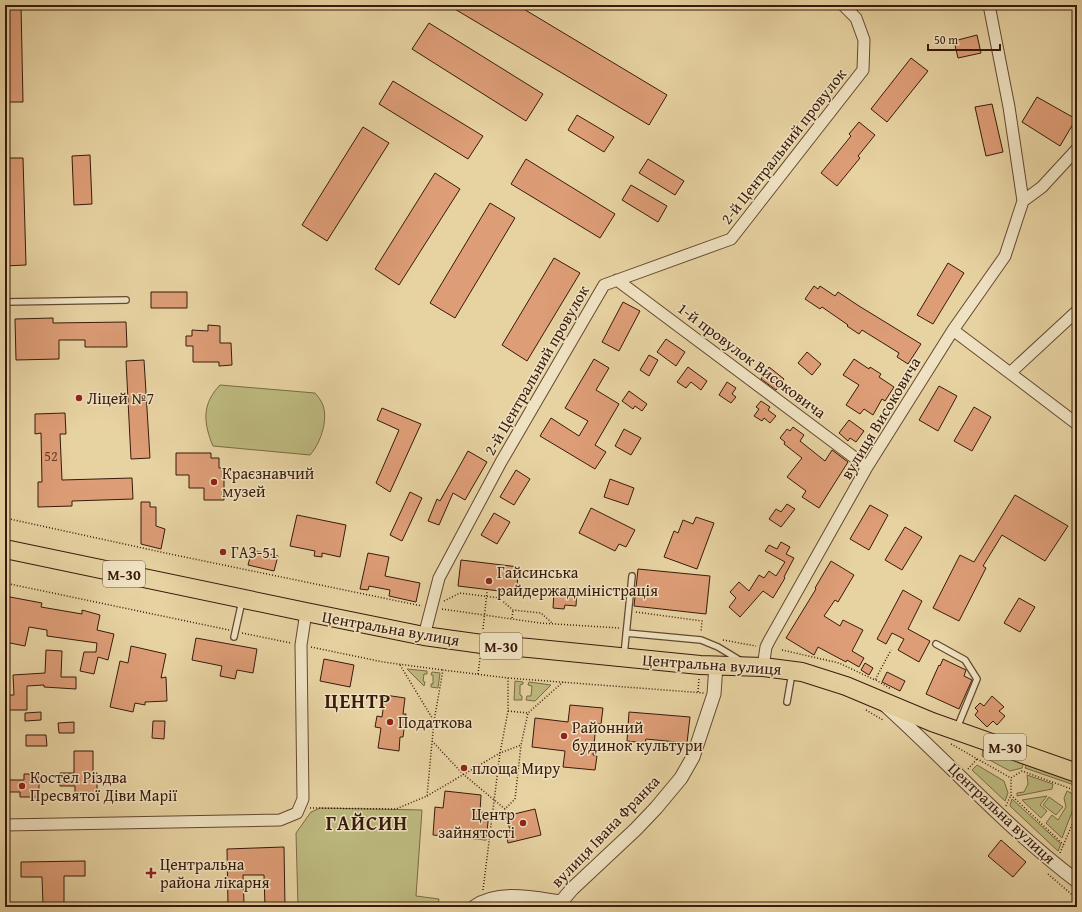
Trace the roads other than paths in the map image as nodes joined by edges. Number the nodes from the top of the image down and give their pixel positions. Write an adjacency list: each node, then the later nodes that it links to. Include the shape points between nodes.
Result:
1 (844, 5): 5 (street, 2-й Центральний провулок, via 856,18 864,40 863,70 731,239)
2 (989, 5): 4 (street, via 1009,107)
3 (1077, 149): 4 (street, via 1042,187)
4 (1023, 201): 9 (street, вулиця Високовича, via 1005,256)
5 (617, 280): 12 (street, 1-й провулок Високовича); 19 (street, 2-й Центральний провулок, via 604,285 501,462 439,578 435,608)
6 (126, 300): 7 (lane)
7 (5, 302)
8 (1077, 311): 10 (street)
9 (953, 330): 10 (street); 12 (street, вулиця Високовича)
10 (1010, 373): 11 (street)
11 (1077, 424)
12 (867, 467): 23 (street, вулиця Високовича)
13 (5, 549): 15 (highway, Центральна вулиця / М-30)
14 (632, 576): 17 (lane)
15 (242, 599): 16 (highway, Центральна вулиця / М-30); 18 (lane)
16 (306, 612): 19 (highway, Центральна вулиця / М-30); 31 (street, via 301,645 303,799 297,813 280,820)
17 (626, 631): 21 (lane); 23 (lane, via 701,640)
18 (234, 634)
19 (424, 636): 21 (highway, Центральна вулиця / М-30)
20 (936, 644): 28 (lane, via 965,660 977,679)
21 (624, 657): 22 (highway, Центральна вулиця / М-30)
22 (716, 665): 23 (highway, Центральна вулиця / М-30); 34 (street, вулиця Івана Франка, via 714,694 693,757 681,778 636,829 572,889)
23 (756, 667): 24 (highway, Центральна вулиця / М-30)
24 (792, 670): 25 (highway, Центральна вулиця / М-30, via 833,682); 26 (lane)
25 (879, 700): 27 (highway, М-30); 29 (street, Центральна вулиця)
26 (787, 702)
27 (932, 722): 28 (highway, М-30); 29 (street, via 925,733)
28 (953, 737): 30 (highway, М-30)
29 (928, 744): 32 (street, Центральна вулиця, via 1012,825)
30 (1077, 773)
31 (5, 825)
32 (1077, 880)
33 (478, 904): 34 (street, via 501,897 532,898)
34 (564, 904)

